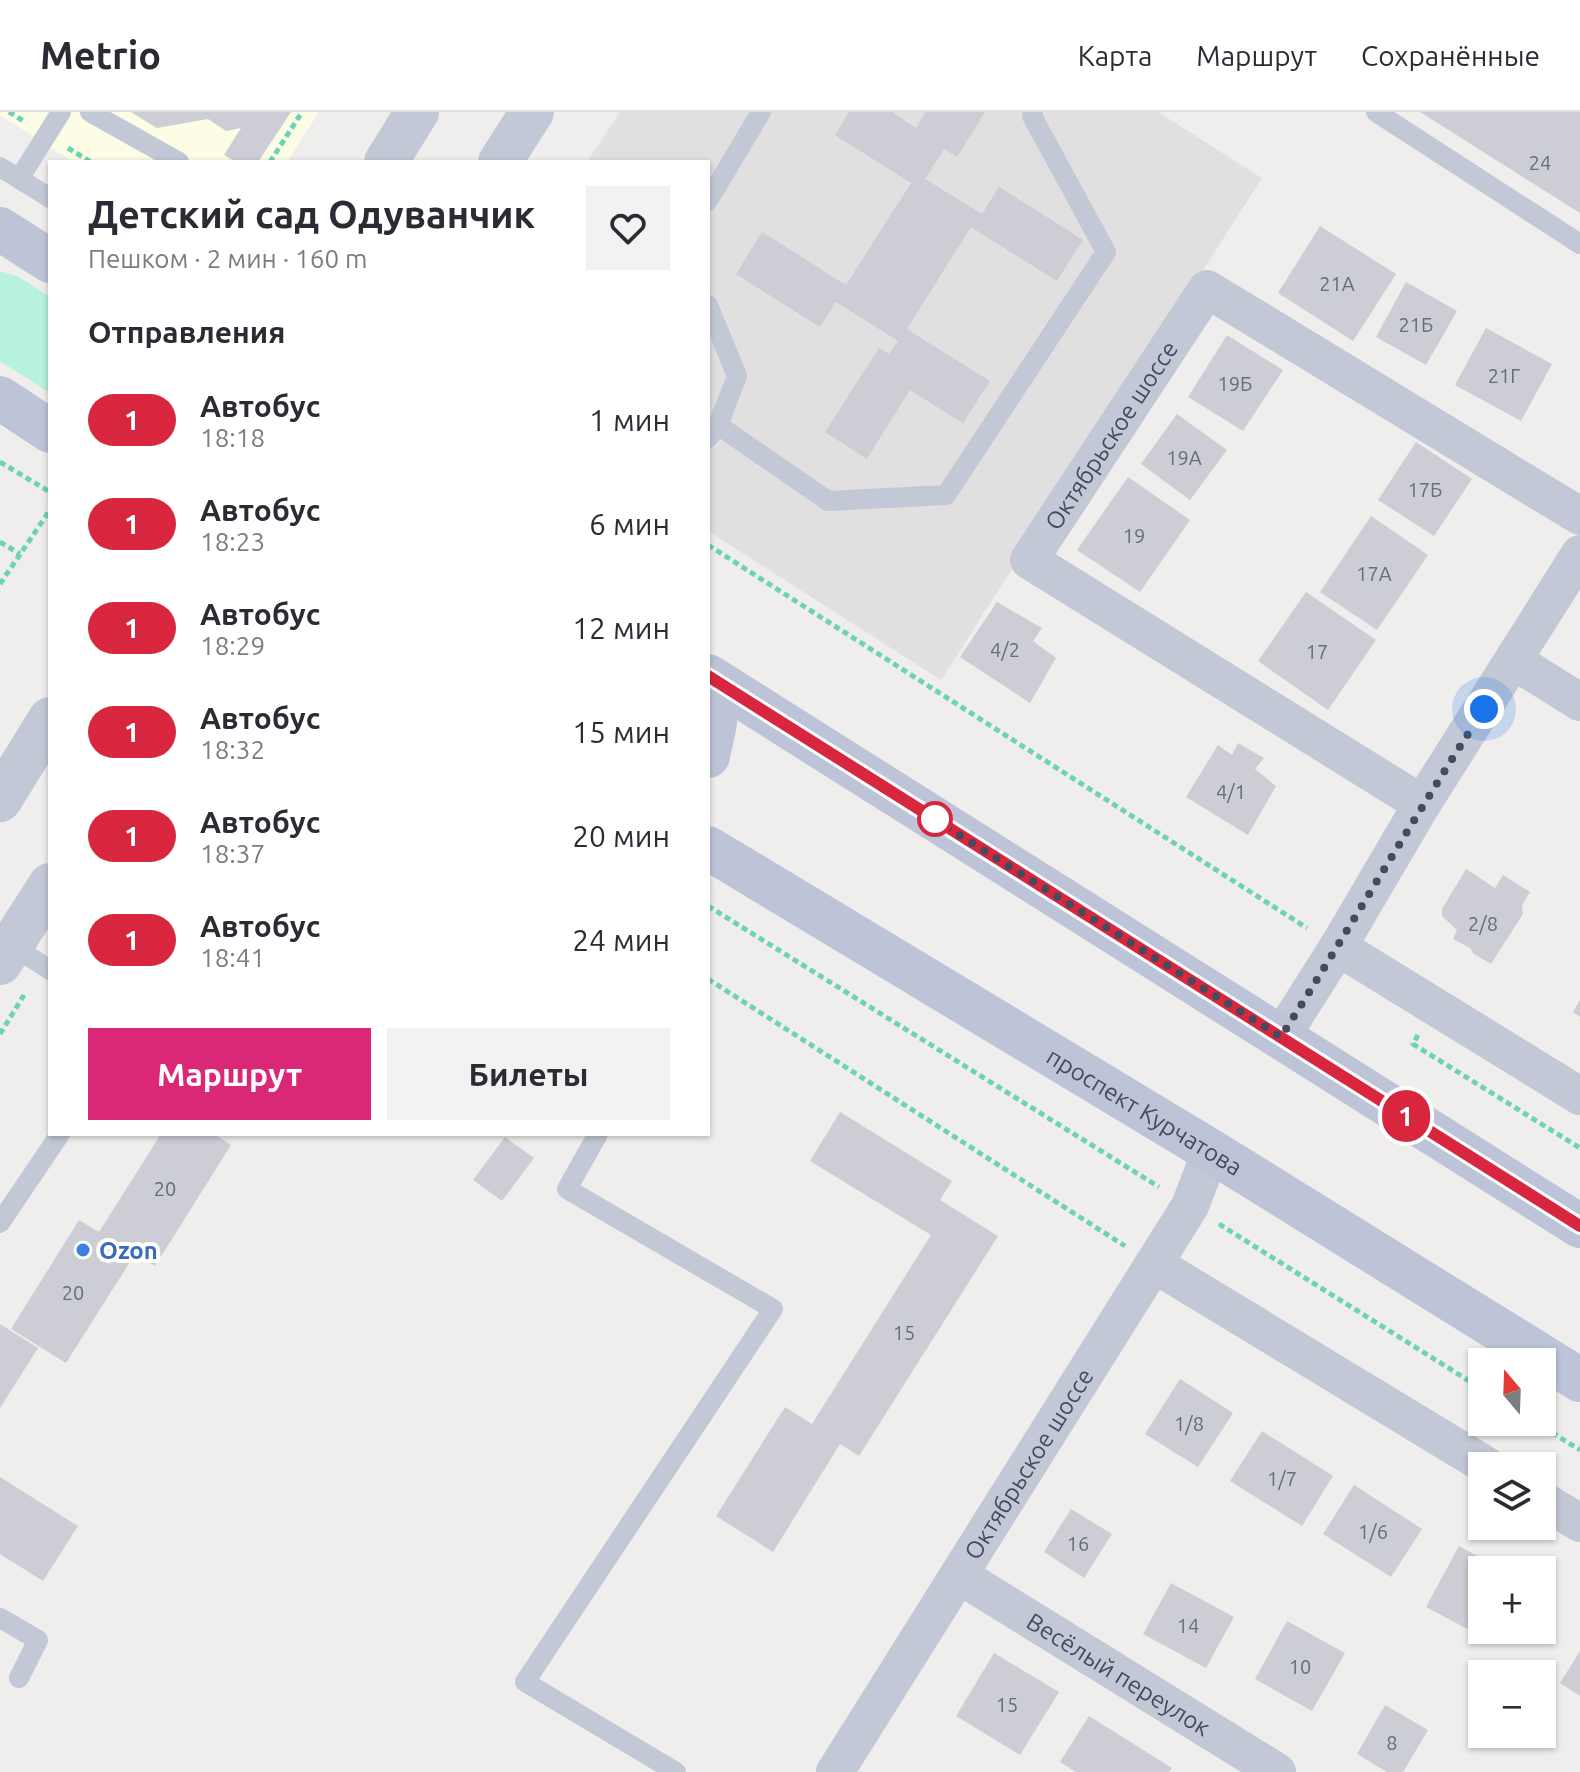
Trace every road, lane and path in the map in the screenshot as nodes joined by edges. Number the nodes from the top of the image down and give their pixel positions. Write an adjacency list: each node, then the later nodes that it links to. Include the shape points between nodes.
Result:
1 (61, 112): 14 (lane)
2 (90, 112): 9 (lane)
3 (302, 112): 10 (path)
4 (417, 112): 11 (street)
5 (532, 112): 12 (street)
6 (761, 112): 16 (lane)
7 (1033, 112): 21 (lane, via 1106,252 946,495 828,501)
8 (1376, 112): 17 (lane)
9 (175, 160)
10 (271, 160)
11 (387, 160)
12 (501, 160)
13 (0, 167): 14 (lane)
14 (19, 179): 15 (lane)
15 (48, 197)
16 (710, 198)
17 (1580, 244)
18 (710, 310): 21 (lane, via 737,376)
19 (0, 398): 20 (main road)
20 (48, 430)
21 (713, 432)
22 (0, 462): 23 (path)
23 (48, 491)
24 (48, 513): 28 (path)
25 (1580, 516): 38 (street, Октябрьское шоссе, via 1207,289 1029,560)
26 (0, 542): 28 (path)
27 (710, 546): 42 (path)
28 (20, 554): 30 (path)
29 (1580, 554): 31 (street)
30 (0, 584)
31 (1514, 661): 33 (street); 38 (street)
32 (710, 677): 47 (main road)
33 (1580, 702)
34 (710, 711): 36 (main road, via 715,723)
35 (48, 722): 37 (street)
36 (710, 747)
37 (0, 800)
38 (1422, 804): 42 (street)
39 (710, 849): 52 (main road, проспект Курчатова)
40 (48, 888): 43 (street)
41 (710, 907): 53 (path)
42 (1338, 947): 46 (street); 47 (street)
43 (6, 954): 44 (lane)
44 (48, 969)
45 (710, 980): 56 (path)
46 (1434, 1007): 48 (street); 51 (path, via 1413,1044)
47 (1281, 1037): 55 (main road)
48 (1580, 1096)
49 (59, 1136): 54 (lane)
50 (597, 1136): 67 (lane, via 567,1189 773,1309 525,1682)
51 (1580, 1148)
52 (1211, 1151): 53 (street, Октябрьское шоссе); 58 (main road, проспект Курчатова)
53 (1190, 1206): 56 (street, Октябрьское шоссе); 57 (path)
54 (0, 1223)
55 (1580, 1226)
56 (1154, 1264): 61 (street); 64 (street, Октябрьское шоссе)
57 (1468, 1380)
58 (1580, 1380)
59 (1556, 1435): 60 (path)
60 (1580, 1450)
61 (1468, 1454)
62 (1556, 1508): 63 (street)
63 (1580, 1523)
64 (959, 1575): 68 (street, Октябрьское шоссе); 69 (street, Весёлый переулок)
65 (0, 1618): 66 (lane, via 38,1640)
66 (19, 1678)
67 (676, 1772)
68 (835, 1772)
69 (1277, 1772)

